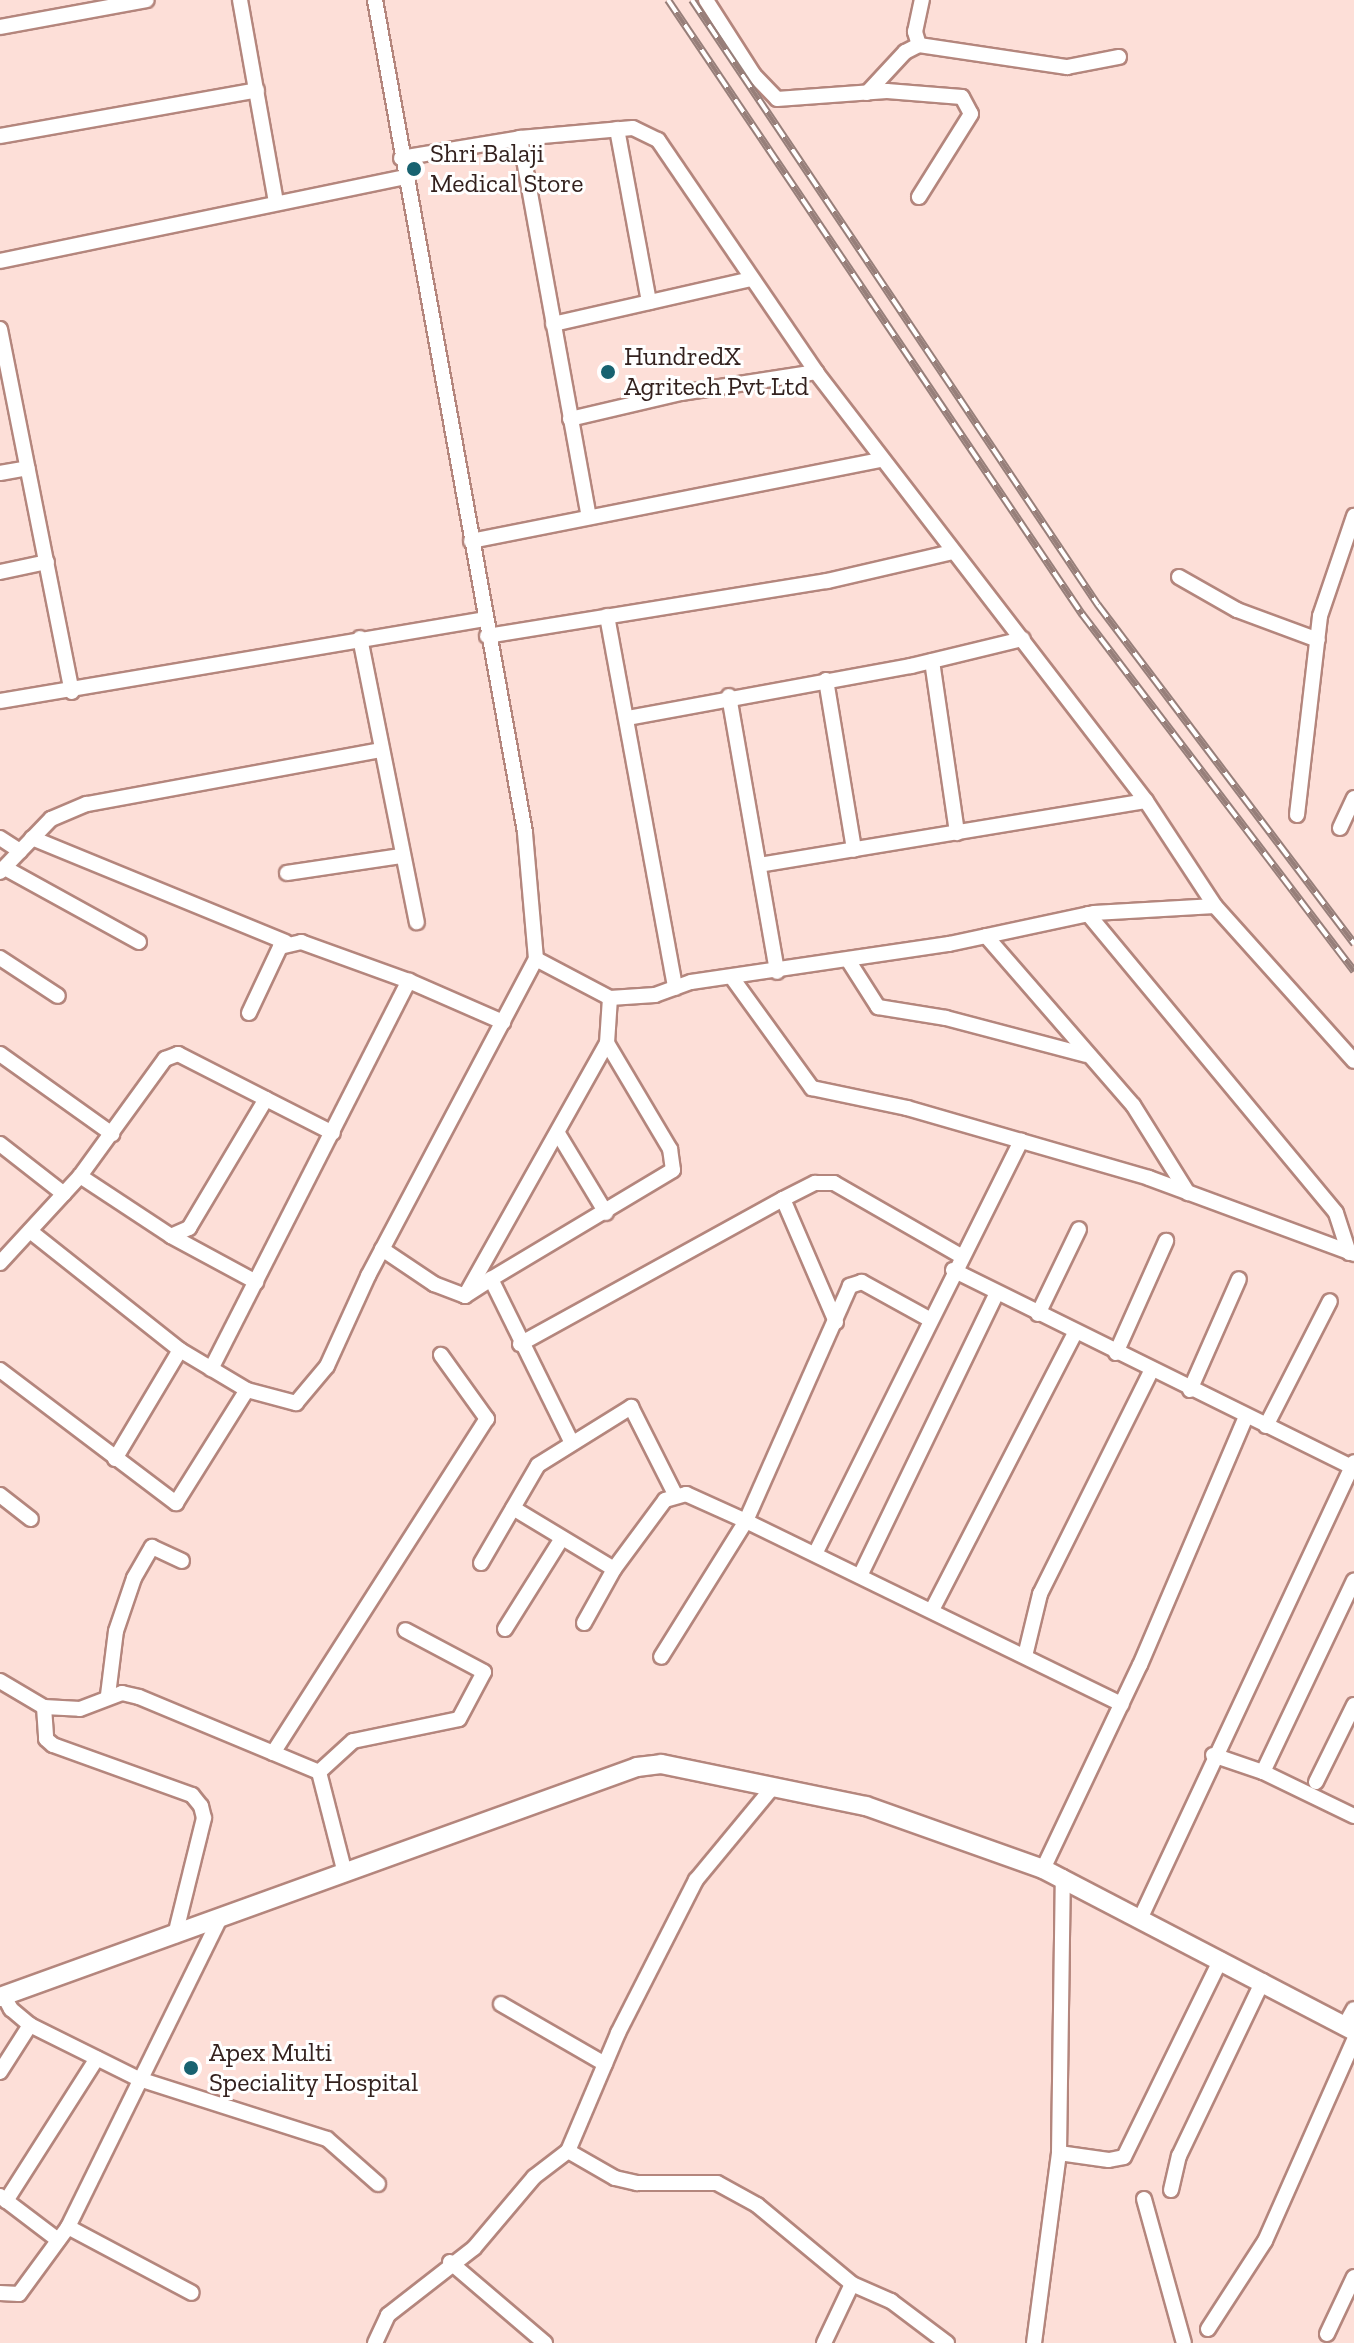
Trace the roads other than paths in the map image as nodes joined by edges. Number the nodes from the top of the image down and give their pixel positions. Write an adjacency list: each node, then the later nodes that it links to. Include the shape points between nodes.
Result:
1 (147, 0): 6 (street)
2 (240, 0): 9 (street)
3 (375, 0): 14 (street)
4 (706, 0): 10 (street, via 769,94 790,101)
5 (922, 0): 7 (street, via 915,32)
6 (0, 27)
7 (919, 45): 8 (street, via 1067,67); 10 (street, via 905,52)
8 (1119, 57)
9 (257, 90): 12 (street); 17 (street)
10 (867, 93): 16 (street, via 962,97 969,105 971,114)
11 (617, 129): 13 (street); 19 (street, via 646,129 658,140); 20 (street)
12 (0, 136)
13 (520, 138): 14 (street); 21 (street)
14 (401, 158): 15 (street)
15 (406, 177): 17 (street); 31 (street)
16 (919, 197)
17 (276, 203): 18 (street)
18 (0, 261)
19 (751, 279): 20 (street); 23 (street)
20 (649, 302): 21 (street)
21 (553, 324): 25 (street)
22 (0, 329): 24 (street)
23 (816, 372): 25 (street, via 681,393); 26 (street)
24 (5, 374): 27 (street)
25 (570, 419): 29 (street)
26 (880, 460): 29 (street); 32 (street)
27 (28, 468): 28 (street); 33 (street)
28 (0, 473)
29 (589, 516): 31 (street)
30 (1354, 516): 41 (street, via 1320,616)
31 (471, 541): 37 (street)
32 (953, 552): 36 (street, via 827,581); 40 (street)
33 (47, 562): 34 (street); 44 (street)
34 (0, 572)
35 (1179, 577): 41 (street, via 1237,610)
36 (607, 616): 38 (street); 47 (street)
37 (485, 619): 38 (street); 39 (street)
38 (487, 636): 69 (street, via 525,832)
39 (360, 638): 44 (street); 48 (street)
40 (1023, 639): 42 (street); 49 (street)
41 (1318, 640): 51 (street)
42 (932, 661): 43 (street); 53 (street)
43 (826, 680): 45 (street); 56 (street)
44 (72, 692): 46 (street)
45 (729, 696): 47 (street); 59 (street)
46 (0, 701)
47 (627, 718): 74 (street)
48 (380, 750): 55 (street, via 87,804 51,819); 58 (street)
49 (1146, 801): 53 (street); 62 (street)
50 (1352, 806): 52 (street)
51 (1297, 815)
52 (1340, 828)
53 (957, 833): 56 (street)
54 (0, 838): 57 (street)
55 (32, 838): 57 (street); 67 (street)
56 (854, 850): 59 (street)
57 (20, 851): 60 (street)
58 (401, 856): 61 (street); 64 (street)
59 (759, 865): 71 (street)
60 (2, 870): 66 (street)
61 (287, 873)
62 (1215, 906): 63 (street); 82 (street)
63 (1088, 914): 65 (street); 99 (street, via 1336,1213)
64 (417, 922)
65 (986, 936): 70 (street); 81 (street)
66 (139, 942)
67 (286, 942): 73 (street, via 311,945); 77 (street)
68 (0, 958): 75 (street)
69 (536, 959): 76 (street); 78 (street)
70 (848, 960): 71 (street); 81 (street, via 878,1007 946,1018)
71 (777, 972): 72 (street)
72 (733, 979): 74 (street); 87 (street, via 812,1088)
73 (409, 981): 78 (street); 84 (street)
74 (675, 988): 76 (street)
75 (58, 996)
76 (610, 998): 79 (street)
77 (249, 1013)
78 (503, 1022): 98 (street)
79 (607, 1043): 86 (street); 93 (street, via 670,1149 673,1170)
80 (0, 1054): 85 (street)
81 (1087, 1055): 90 (street, via 1133,1105)
82 (1354, 1061)
83 (266, 1099): 84 (street); 85 (street, via 178,1054 165,1059); 96 (street, via 189,1228)
84 (333, 1133): 104 (street)
85 (112, 1134): 89 (street)
86 (559, 1135): 93 (street); 106 (street)
87 (1021, 1141): 90 (street); 101 (street)
88 (0, 1144): 91 (street)
89 (80, 1176): 91 (street); 96 (street)
90 (1188, 1193): 99 (street)
91 (64, 1194): 95 (street)
92 (783, 1199): 101 (street, via 815,1183 834,1183); 110 (street); 112 (street)
93 (606, 1213): 102 (street)
94 (1079, 1229): 108 (street)
95 (30, 1231): 100 (street); 113 (street)
96 (171, 1236): 104 (street)
97 (1166, 1241): 114 (street)
98 (382, 1249): 106 (street, via 434,1284); 119 (street, via 327,1366 296,1403)
99 (1351, 1254)
100 (1, 1261)
101 (957, 1263): 105 (street); 109 (street)
102 (491, 1279): 106 (street); 112 (street)
103 (1239, 1279): 120 (street)
104 (256, 1282): 116 (street)
105 (997, 1293): 108 (street); 136 (street)
106 (465, 1296)
107 (1330, 1301): 122 (street)
108 (1038, 1314): 111 (street)
109 (929, 1319): 110 (street, via 862,1282 850,1286); 132 (street)
110 (836, 1322): 130 (street)
111 (1075, 1333): 114 (street); 138 (street)
112 (520, 1344): 123 (street)
113 (180, 1350): 116 (street); 124 (street)
114 (1116, 1353): 118 (street)
115 (441, 1355): 150 (street, via 487,1419)
116 (211, 1369): 119 (street)
117 (0, 1370): 124 (street)
118 (1151, 1371): 120 (street); 142 (street, via 1040,1594)
119 (247, 1390): 124 (street, via 176,1503)
120 (1190, 1390): 121 (street)
121 (1246, 1417): 122 (street); 146 (street)
122 (1266, 1426): 125 (street)
123 (571, 1441): 126 (street, via 631,1407); 128 (street, via 538,1465)
124 (115, 1459)
125 (1353, 1466): 151 (street)
126 (675, 1494): 130 (street); 135 (street, via 651,1515)
127 (0, 1495): 129 (street)
128 (513, 1508): 131 (street); 134 (street)
129 (31, 1519)
130 (746, 1521): 132 (street); 143 (street)
131 (562, 1538): 135 (street); 140 (street)
132 (815, 1554): 136 (street)
133 (182, 1561): 145 (street, via 152,1547 134,1578 116,1631)
134 (481, 1563)
135 (614, 1569): 139 (street)
136 (860, 1576): 138 (street)
137 (1354, 1580): 153 (street)
138 (932, 1610): 142 (street)
139 (584, 1623)
140 (505, 1629)
141 (405, 1630): 152 (street, via 484,1672 459,1719 353,1741)
142 (1025, 1656): 146 (street)
143 (661, 1657)
144 (0, 1681): 148 (street)
145 (108, 1695): 148 (street, via 80,1709); 150 (street, via 139,1697)
146 (1122, 1704): 157 (street)
147 (1354, 1705): 149 (street)
148 (44, 1707): 162 (street, via 46,1739 53,1745 192,1795 201,1806 204,1818)
149 (1348, 1739): 154 (street)
150 (273, 1753): 152 (street)
151 (1213, 1755): 153 (street); 160 (street)
152 (319, 1772): 158 (street)
153 (1263, 1772): 156 (street)
154 (1316, 1782)
155 (773, 1787): 157 (street, via 866,1806); 158 (street, via 704,1769 637,1767); 170 (street, via 696,1880)
156 (1354, 1816)
157 (1043, 1869): 159 (street)
158 (345, 1873): 161 (street)
159 (1063, 1877): 160 (street); 174 (street)
160 (1141, 1917): 163 (street)
161 (220, 1918): 162 (street); 172 (street)
162 (175, 1935): 165 (street)
163 (1221, 1959): 164 (street); 174 (street, via 1124,2157)
164 (1263, 1981): 168 (street); 176 (street, via 1179,2156)
165 (2, 1997): 167 (street)
166 (501, 2004): 170 (street)
167 (30, 2025): 169 (street); 171 (street)
168 (1352, 2026): 185 (street, via 1265,2241)
169 (97, 2058): 172 (street); 177 (street)
170 (605, 2064): 173 (street)
171 (0, 2072)
172 (139, 2079): 175 (street, via 327,2139); 179 (street)
173 (568, 2151): 180 (street, via 534,2177 474,2248); 182 (street, via 615,2178 637,2183 717,2183 757,2205)
174 (1059, 2153): 191 (street)
175 (378, 2184)
176 (1171, 2190)
177 (3, 2198): 179 (street)
178 (1144, 2199): 192 (street)
179 (63, 2233): 183 (street, via 19,2294); 184 (street)
180 (450, 2262): 187 (street, via 431,2285 388,2315); 188 (street)
181 (1354, 2277): 186 (street)
182 (852, 2284): 189 (street); 190 (street, via 891,2301)
183 (0, 2293)
184 (192, 2293)
185 (1208, 2329)
186 (1327, 2334)
187 (375, 2343)
188 (545, 2343)
189 (824, 2343)
190 (947, 2343)
191 (1034, 2343)
192 (1184, 2343)

